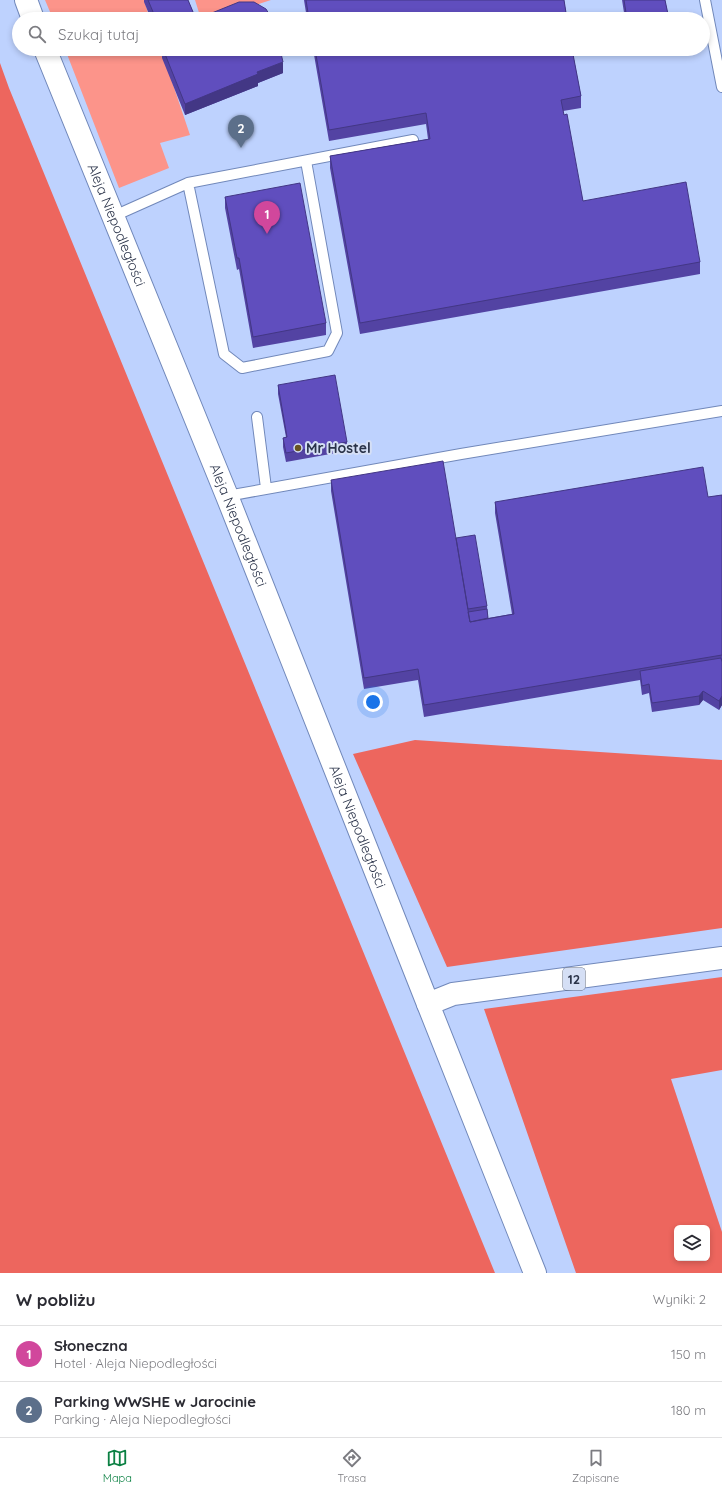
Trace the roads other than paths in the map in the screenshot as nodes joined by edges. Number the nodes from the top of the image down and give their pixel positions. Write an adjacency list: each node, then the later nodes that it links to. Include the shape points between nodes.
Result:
1 (26, 0): 3 (main road)
2 (705, 0): 4 (lane)
3 (30, 12)
4 (707, 12)
5 (710, 26): 7 (lane)
6 (48, 56): 11 (main road, Aleja Niepodległości)
7 (722, 87)
8 (413, 140): 9 (lane)
9 (306, 161): 10 (lane); 10 (lane, via 337,333 328,351 242,368 224,354)
10 (188, 182): 11 (lane)
11 (114, 216): 15 (main road, Aleja Niepodległości)
12 (722, 410): 14 (lane)
13 (257, 417): 14 (lane)
14 (266, 488): 15 (lane)
15 (227, 496): 17 (main road, Aleja Niepodległości)
16 (722, 958): 17 (main road, 12, via 453,994)
17 (428, 1004): 18 (main road, Aleja Niepodległości)
18 (536, 1273)

